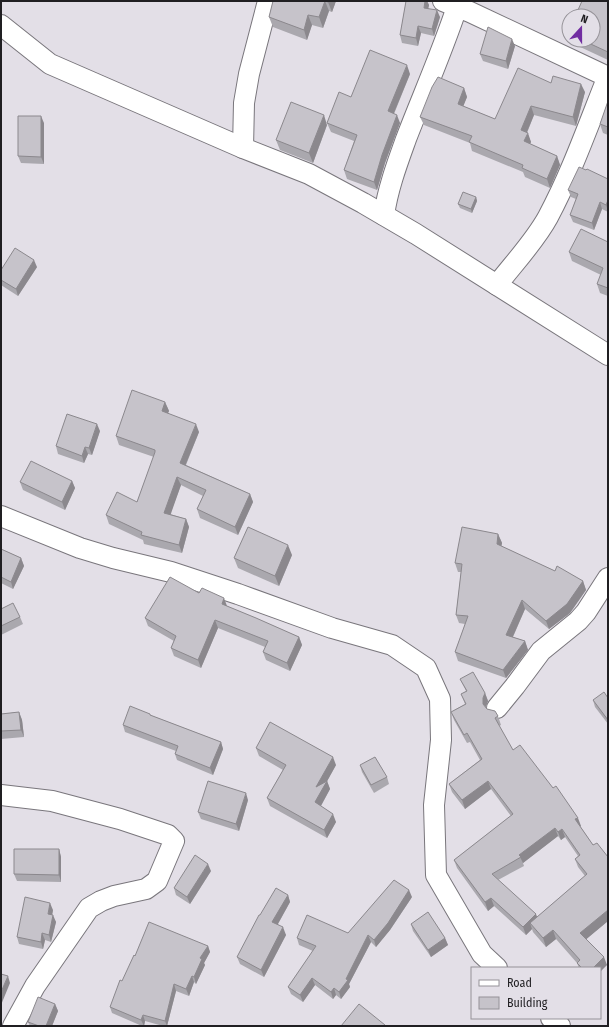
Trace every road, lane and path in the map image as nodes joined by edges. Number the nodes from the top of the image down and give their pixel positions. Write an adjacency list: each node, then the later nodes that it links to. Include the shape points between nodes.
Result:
1 (268, 1): 5 (street, via 244,103)
2 (450, 4): 4 (street); 6 (street, via 447,36 419,102 390,183)
3 (1, 25): 5 (street, via 50,64)
4 (608, 77): 7 (street, via 548,217)
5 (243, 148): 6 (street, via 309,174)
6 (384, 215): 7 (street)
7 (497, 285): 8 (street)
8 (608, 355)
9 (1, 516): 13 (street, via 80,548 171,572 332,628 392,645 426,668 440,699 441,740 434,804 436,875 482,954)
10 (606, 588): 11 (street, via 578,621 541,651)
11 (496, 708)
12 (1, 795): 15 (street, via 52,801 120,819 168,835 174,841 157,881 146,889 101,900 89,908 35,986)
13 (496, 967)
14 (552, 1019): 16 (street)
15 (13, 1026)
16 (560, 1026)

